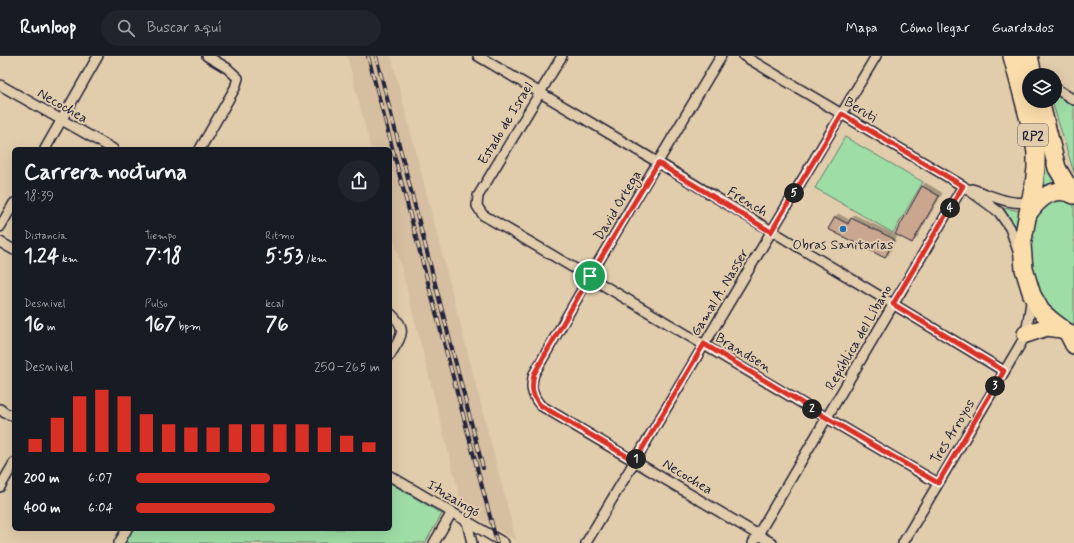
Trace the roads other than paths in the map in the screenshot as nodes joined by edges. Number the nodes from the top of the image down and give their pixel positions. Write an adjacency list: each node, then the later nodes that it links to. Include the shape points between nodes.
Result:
1 (98, 56): 15 (street)
2 (207, 56): 18 (street, via 238,78 235,88)
3 (478, 56): 10 (street, French)
4 (562, 56): 10 (street, Estado de Israel)
5 (721, 56): 19 (street, David Ortega)
6 (744, 56): 14 (street, Beruti)
7 (876, 56): 14 (street, Gamal A. Nasser)
8 (1025, 63): 22 (highway, RP2, via 1036,153)
9 (0, 85): 15 (street, Necochea)
10 (540, 92): 19 (street, French); 24 (street, Estado de Israel, via 478,196)
11 (1062, 92): 12 (street)
12 (1074, 100)
13 (1042, 108): 21 (highway, RP2, via 1057,168)
14 (842, 114): 20 (street, Beruti); 26 (street, Gamal A. Nasser)
15 (62, 120): 16 (street); 17 (street, Necochea)
16 (47, 147)
17 (109, 147)
18 (201, 147)
19 (658, 163): 26 (street, French); 30 (street, David Ortega)
20 (963, 186): 22 (street, Beruti, via 1003,200); 29 (street, Beruti, via 999,212 1010,228); 32 (street, República del Líbano)
21 (1071, 192): 22 (highway, RP2)
22 (1034, 204): 29 (highway, RP2, via 1022,245)
23 (12, 206): 25 (street)
24 (477, 206): 30 (street, Brandsen, via 483,215)
25 (0, 227)
26 (771, 232): 32 (street, French); 36 (street, Gamal A. Nasser)
27 (0, 242): 28 (street)
28 (12, 249)
29 (1024, 269): 31 (highway, RP2)
30 (590, 276): 36 (street, Brandsen); 39 (street, David Ortega, via 534,374)
31 (1032, 295): 34 (street); 35 (highway, RP2, via 1041,311)
32 (893, 304): 38 (street, French); 42 (street, República del Líbano)
33 (392, 315): 37 (street, via 402,330 402,336)
34 (1026, 334): 35 (highway, via 1047,327); 38 (street, Tres Arroyos)
35 (1069, 335)
36 (704, 344): 42 (street, Brandsen); 43 (street, Gamal A. Nasser)
37 (392, 352)
38 (1004, 371): 46 (street, Tres Arroyos)
39 (532, 392): 43 (street, Necochea, via 540,405)
40 (0, 409): 41 (street)
41 (12, 415)
42 (827, 418): 46 (street, Brandsen); 51 (street, República del Líbano)
43 (635, 461): 51 (street, Necochea); 56 (street, Gamal A. Nasser)
44 (12, 466): 47 (street)
45 (392, 477): 48 (street, Ituzaingó)
46 (938, 483): 58 (street, Tres Arroyos)
47 (0, 487)
48 (452, 512): 49 (street, Ituzaingó); 53 (street)
49 (467, 522): 54 (street); 55 (street, Ituzaingó)
50 (126, 531): 52 (street)
51 (756, 539): 57 (street, Necochea)
52 (119, 543)
53 (434, 543)
54 (472, 543)
55 (504, 543)
56 (586, 543)
57 (772, 543)
58 (903, 543)

